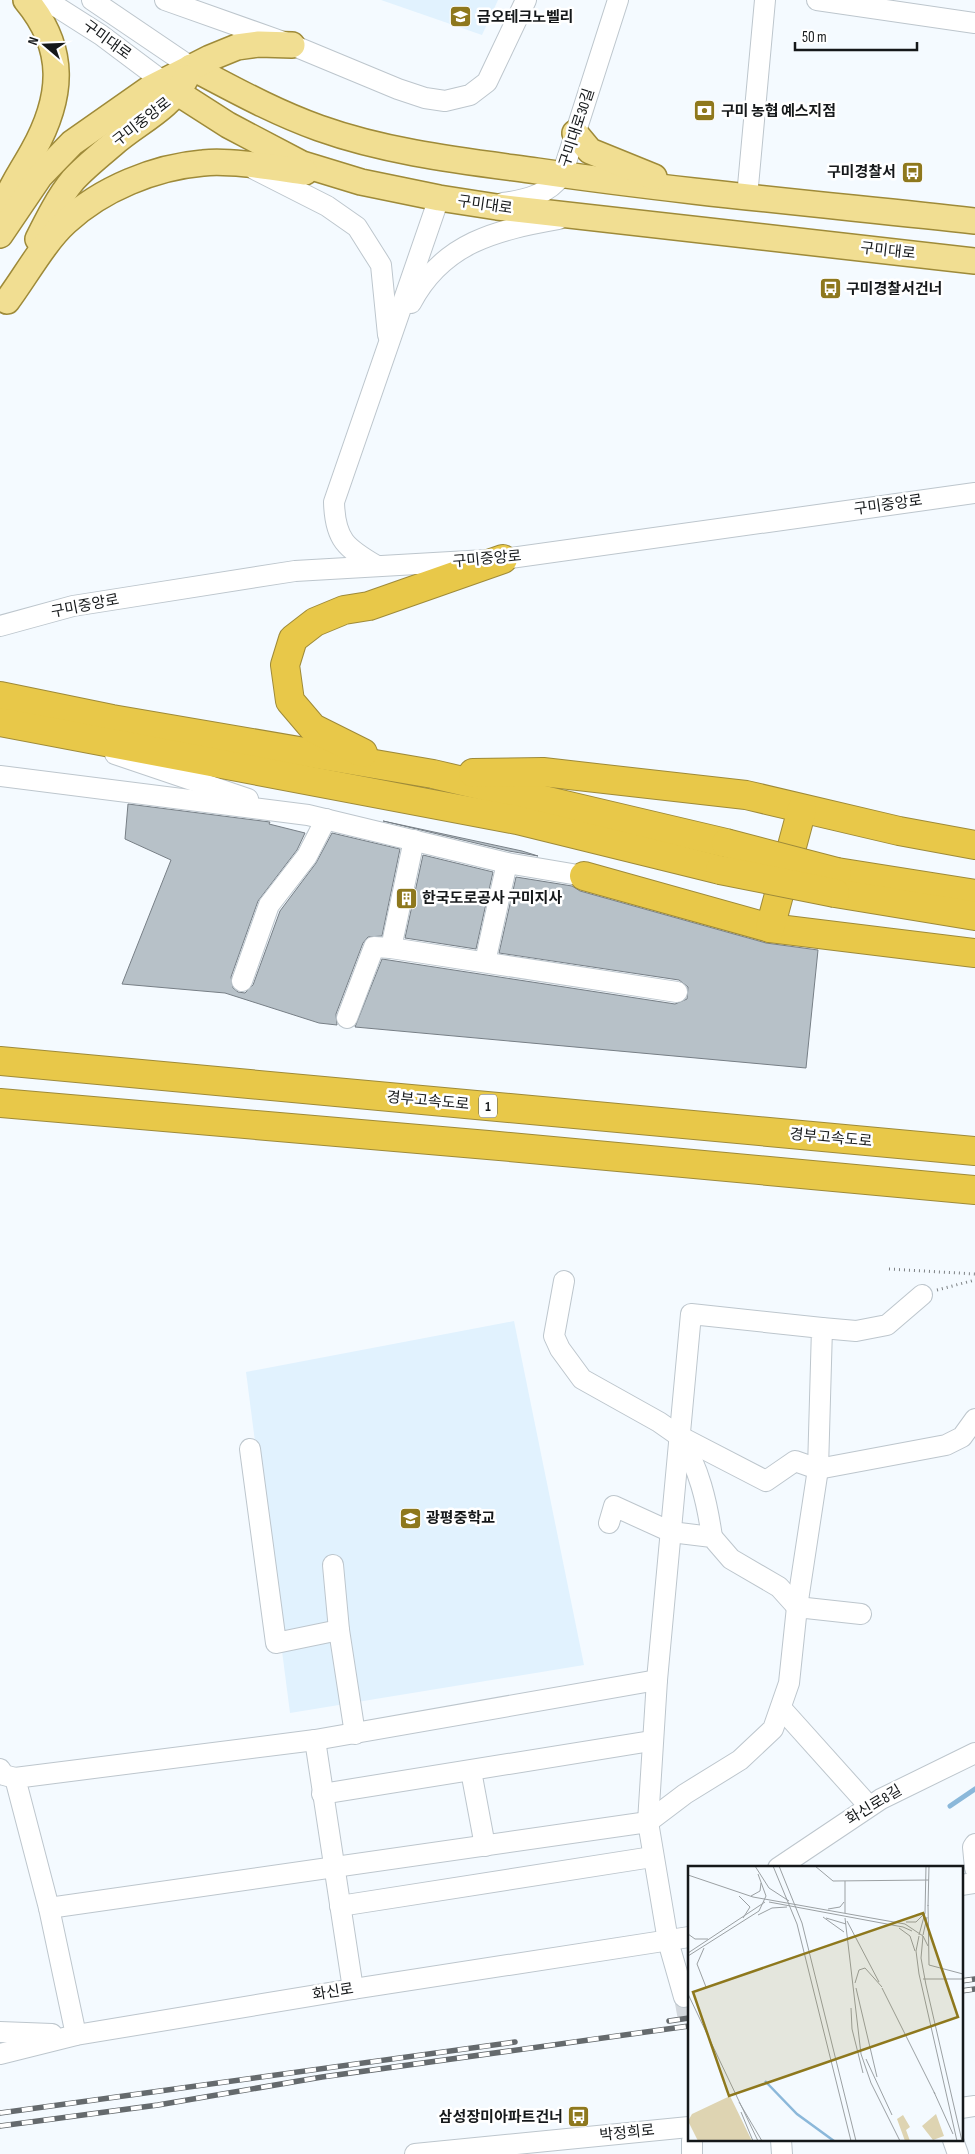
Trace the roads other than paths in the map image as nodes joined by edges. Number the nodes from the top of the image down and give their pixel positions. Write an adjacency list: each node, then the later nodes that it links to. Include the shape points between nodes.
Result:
1 (26, 0): 23 (main road, via 40,17 54,55 58,85 53,110)
2 (46, 0): 13 (street, 구미대로, via 101,35)
3 (92, 0): 12 (street, 구미대로)
4 (165, 0): 11 (street)
5 (526, 0): 11 (street, via 487,82 470,95 454,100 425,98)
6 (618, 0): 14 (street, 구미대로30길)
7 (764, 0): 19 (street)
8 (817, 0): 9 (street)
9 (853, 3): 10 (street)
10 (975, 23)
11 (292, 46): 12 (main road, via 259,44 237,47)
12 (191, 67): 13 (main road, 구미중앙로); 16 (main road, 구미대로, via 273,110 367,142)
13 (171, 87): 17 (main road, 구미대로, via 228,125 294,160); 26 (main road, 구미중앙로, via 110,115 72,143 40,176); 29 (main road, 구미중앙로, via 163,107 114,143 73,180 46,224)
14 (575, 133): 16 (street, 구미대로30길); 18 (main road, via 580,142 598,155)
15 (248, 166): 17 (main road); 29 (main road, via 204,163 154,173 108,192 64,223); 30 (street, via 327,206 357,227 381,265)
16 (562, 175): 18 (main road, 구미대로); 21 (street, 구미대로30길, via 555,184 522,200)
17 (345, 177): 20 (main road, 구미대로)
18 (692, 191): 19 (main road, 구미대로)
19 (747, 197): 22 (main road, 구미대로)
20 (440, 198): 21 (main road, 구미대로); 30 (street)
21 (486, 205): 24 (main road, 구미대로)
22 (877, 210): 25 (main road, 구미대로); 27 (main road)
23 (0, 213)
24 (576, 216): 27 (main road, 구미대로); 30 (street, via 513,228 461,247 417,291)
25 (975, 221)
26 (0, 234)
27 (874, 250): 28 (main road, 구미대로)
28 (975, 261)
29 (4, 309)
30 (388, 347): 33 (street, via 334,502 334,523 341,537 354,552)
31 (975, 493): 32 (street, 구미중앙로)
32 (503, 559): 33 (street, 구미중앙로); 38 (highway, via 368,606 344,610 315,622 293,639 285,665 290,702 313,728)
33 (377, 566): 34 (street, 구미중앙로, via 295,571 83,605)
34 (0, 626)
35 (0, 696): 38 (highway)
36 (0, 722): 37 (highway)
37 (46, 732): 42 (street); 48 (highway, bridge, via 517,820 720,870)
38 (391, 767): 39 (highway)
39 (433, 774): 41 (highway, via 543,772 746,795); 48 (highway, bridge, via 726,843)
40 (0, 776): 42 (street)
41 (802, 810): 45 (highway); 51 (highway)
42 (284, 812): 43 (street)
43 (317, 817): 44 (street); 55 (street, via 307,856 270,905)
44 (414, 840): 46 (street); 52 (street)
45 (975, 845)
46 (507, 863): 47 (street); 54 (street)
47 (584, 876): 51 (highway)
48 (836, 883): 49 (highway); 50 (highway)
49 (975, 894)
50 (975, 916)
51 (770, 928): 53 (highway)
52 (391, 948): 54 (street); 57 (street, via 374,948)
53 (975, 953)
54 (485, 962): 56 (street)
55 (242, 981)
56 (677, 992)
57 (347, 1018)
58 (0, 1061): 60 (highway, 경부고속도로 / 1)
59 (0, 1103): 61 (highway, via 488,1144)
60 (975, 1151)
61 (975, 1190)
62 (564, 1281): 66 (street, via 554,1336 582,1379)
63 (922, 1295): 64 (street, via 887,1325 856,1331)
64 (822, 1328): 66 (street, via 691,1314); 68 (street)
65 (975, 1419): 68 (street, via 962,1437 946,1445)
66 (679, 1436): 68 (street, via 766,1481 795,1461); 70 (street); 71 (street, via 696,1468)
67 (250, 1449): 75 (street, via 276,1643)
68 (818, 1469): 73 (street)
69 (609, 1523): 70 (street, via 614,1506)
70 (671, 1532): 71 (street); 76 (street)
71 (712, 1537): 73 (street, via 731,1559 779,1587)
72 (333, 1565): 75 (street)
73 (797, 1607): 74 (street); 77 (street, via 792,1668)
74 (862, 1614)
75 (339, 1630): 78 (street)
76 (657, 1680): 78 (street); 80 (street)
77 (781, 1708): 85 (street); 86 (street, via 773,1729 740,1760 685,1794)
78 (355, 1734): 79 (street)
79 (315, 1740): 83 (street); 84 (street)
80 (651, 1741): 82 (street); 86 (street)
81 (975, 1753): 85 (street, 화신로8길)
82 (471, 1771): 84 (street); 88 (street)
83 (8, 1773): 96 (street)
84 (322, 1794): 91 (street)
85 (869, 1806): 90 (street, 화신로8길)
86 (648, 1822): 88 (street); 89 (street)
87 (975, 1844): 92 (street)
88 (485, 1846): 91 (street)
89 (652, 1857): 95 (street); 99 (street)
90 (781, 1866)
91 (334, 1868): 95 (street); 96 (street)
92 (975, 1868)
93 (975, 1882): 94 (street)
94 (962, 1885)
95 (340, 1906): 100 (street)
96 (49, 1908): 103 (street)
97 (688, 1929): 99 (street)
98 (688, 1937): 99 (street, 화신로)
99 (668, 1941): 100 (street, 화신로); 101 (street)
100 (353, 1989): 103 (street, 화신로)
101 (684, 1997)
102 (0, 2032): 103 (street)
103 (76, 2035): 104 (street, 화신로)
104 (0, 2054)
105 (975, 2106): 106 (street)
106 (962, 2108)
107 (688, 2126): 109 (street, 박정희로)
108 (954, 2142): 110 (street)
109 (415, 2154)
110 (958, 2154)

